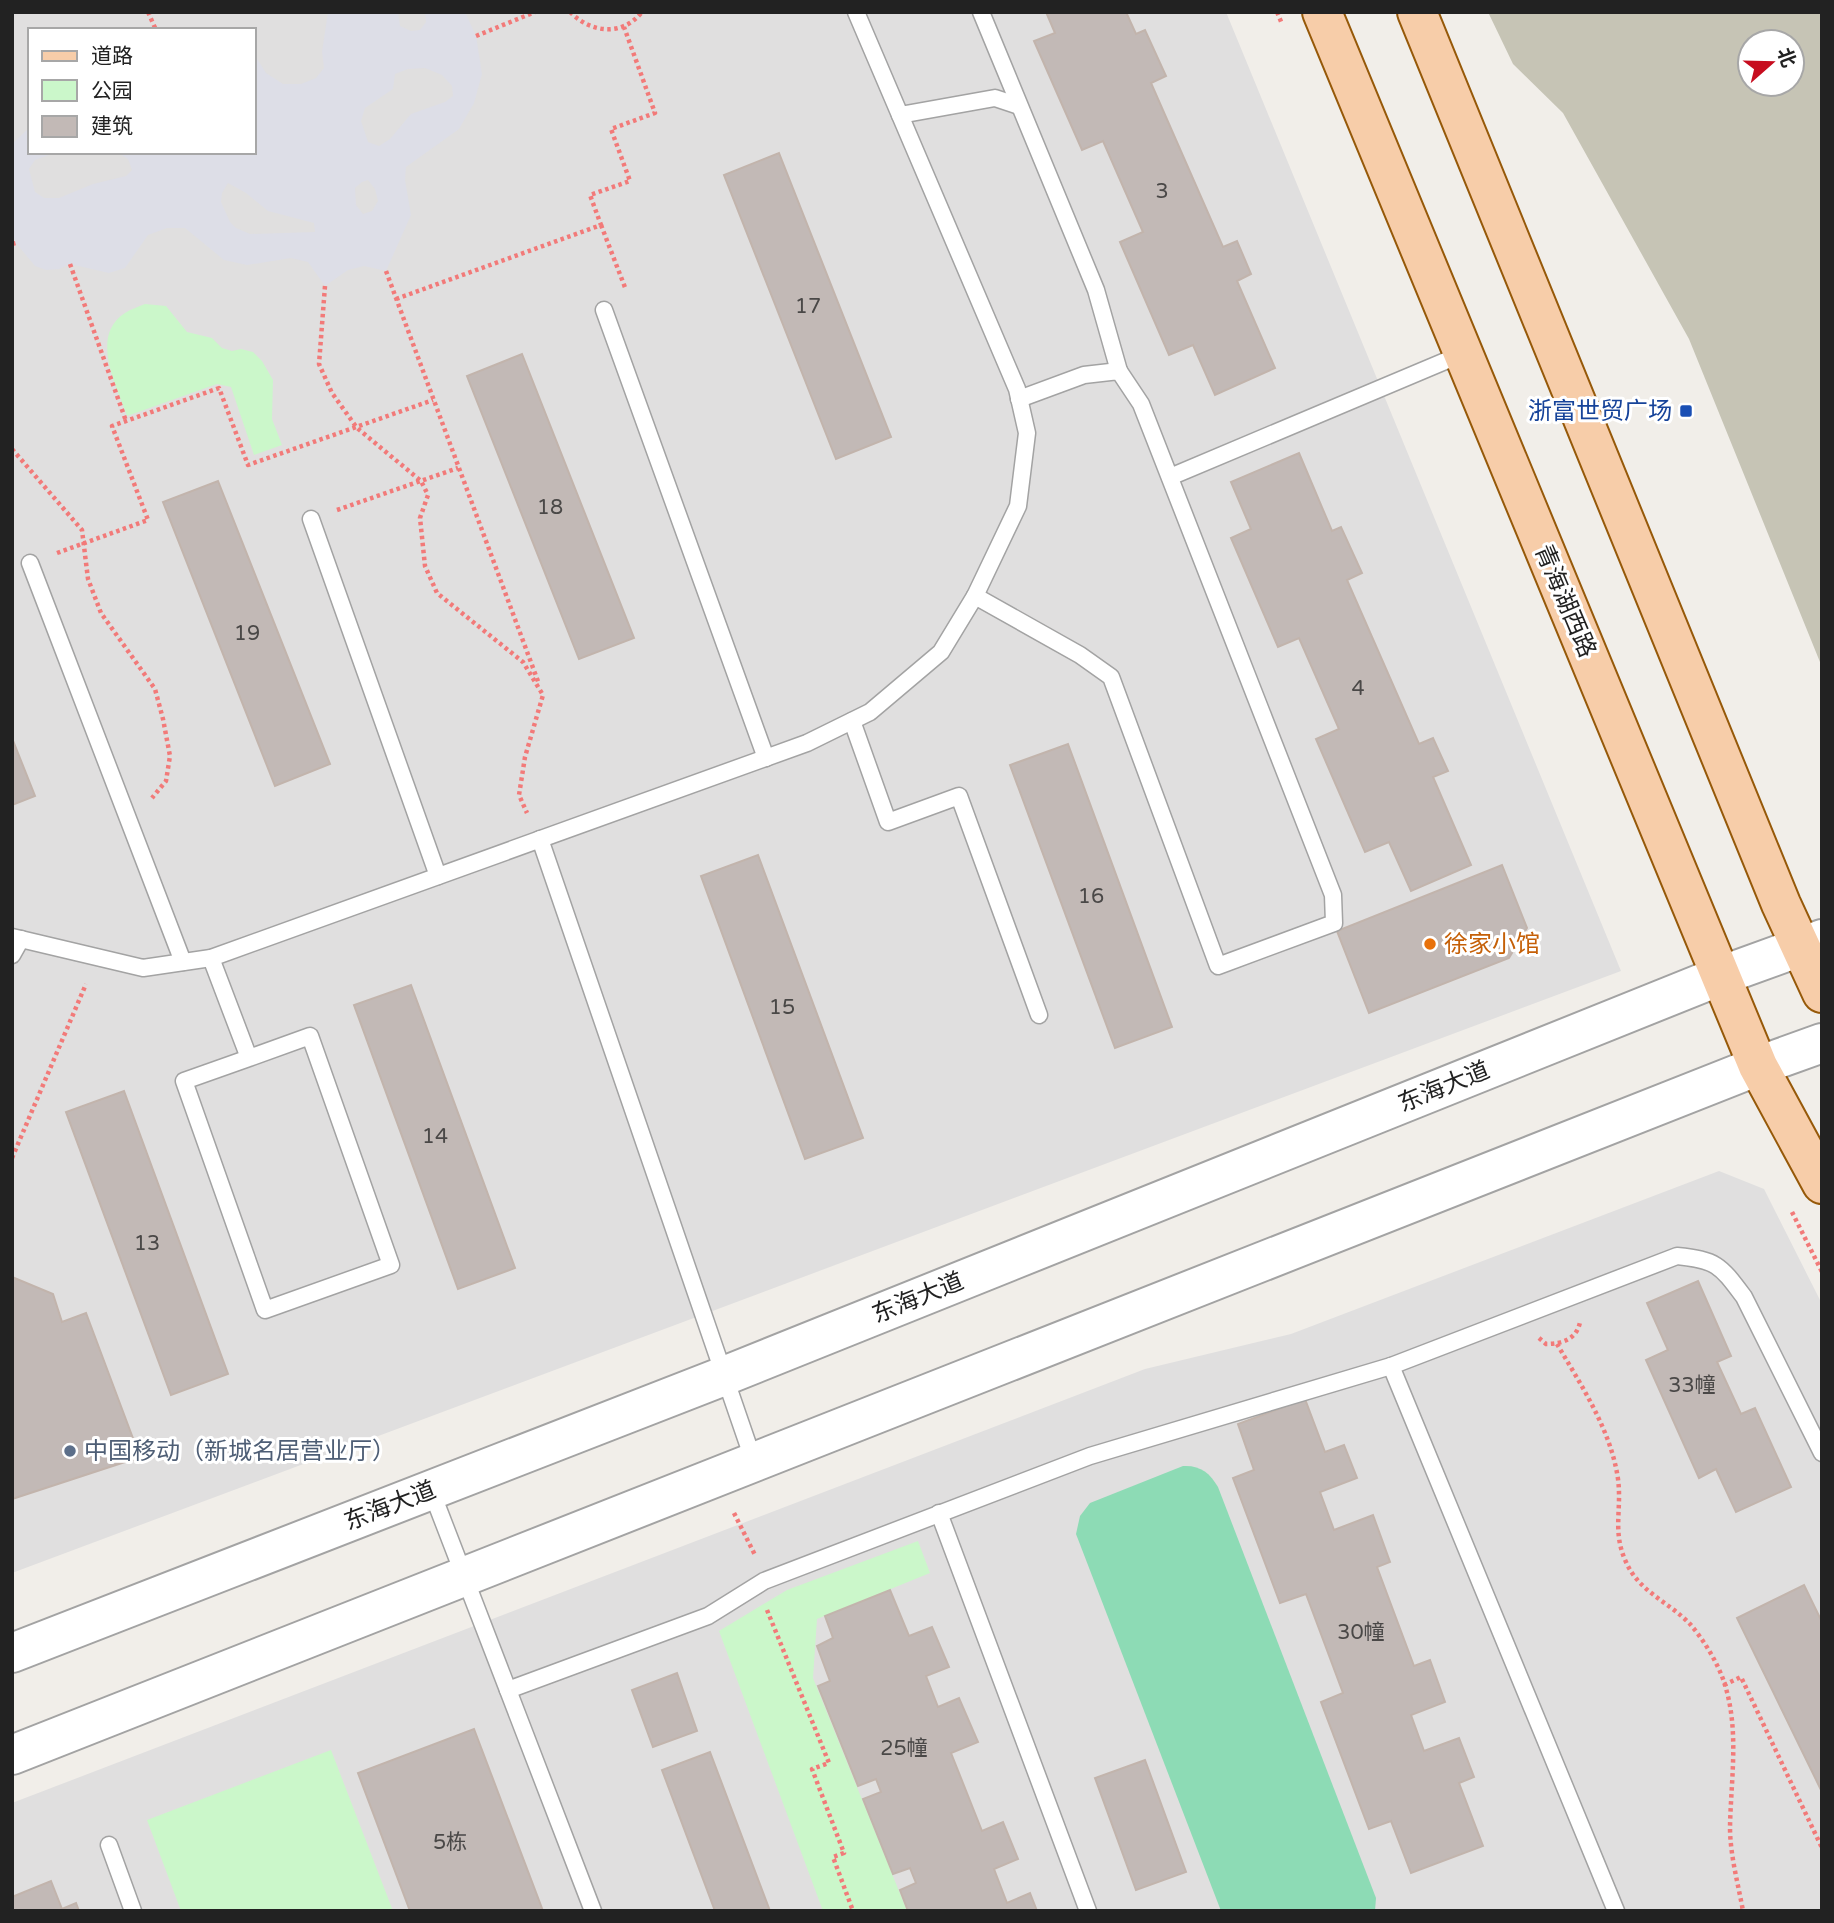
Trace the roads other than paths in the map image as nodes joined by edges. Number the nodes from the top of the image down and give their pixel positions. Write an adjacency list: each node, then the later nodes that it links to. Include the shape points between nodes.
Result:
1 (856, 12): 6 (lane)
2 (981, 12): 5 (lane)
3 (1322, 12): 8 (main road, 青海湖西路)
4 (1418, 12): 20 (main road, via 1781,904)
5 (1019, 106): 6 (lane, via 995,98); 9 (lane, via 1096,290)
6 (900, 115): 10 (lane)
7 (604, 310): 16 (lane)
8 (1462, 354): 11 (lane); 24 (main road, 青海湖西路)
9 (1119, 371): 10 (lane, via 1084,375); 11 (lane, via 1141,404)
10 (1019, 399): 14 (lane, via 1027,433 1018,506)
11 (1170, 477): 14 (lane, via 1333,895 1334,923 1218,966 1111,677)
12 (311, 519): 18 (lane)
13 (30, 563): 23 (lane)
14 (975, 596): 15 (lane, via 941,652 870,712)
15 (852, 721): 16 (lane); 26 (lane, via 888,822 960,796)
16 (766, 758): 17 (lane)
17 (540, 839): 18 (lane); 32 (lane)
18 (438, 876): 22 (lane)
19 (17, 938): 21 (lane); 23 (lane, via 143,968)
20 (1811, 943): 24 (street, 东海大道); 25 (main road)
21 (12, 955)
22 (211, 958): 23 (lane); 28 (lane)
23 (183, 962)
24 (1720, 976): 29 (main road, 青海湖西路); 32 (street, 东海大道)
25 (1822, 993)
26 (1039, 1015)
27 (1822, 1043): 29 (street)
28 (249, 1058): 28 (lane, via 310,1036 391,1265 265,1310 184,1081)
29 (1758, 1066): 30 (main road, 青海湖西路); 34 (street)
30 (1822, 1184)
31 (1391, 1366): 33 (lane, via 1677,1256 1708,1259 1728,1275 1744,1297); 36 (lane, via 1090,1456); 42 (lane)
32 (724, 1376): 34 (lane); 35 (street, 东海大道)
33 (1822, 1453)
34 (754, 1462): 37 (street)
35 (431, 1490): 37 (lane); 38 (street, 东海大道)
36 (939, 1513): 39 (lane, via 763,1582 708,1616); 45 (lane)
37 (465, 1577): 39 (lane); 40 (street)
38 (12, 1653)
39 (508, 1690): 44 (lane)
40 (12, 1755)
41 (109, 1845): 43 (lane)
42 (1614, 1910)
43 (133, 1911)
44 (593, 1911)
45 (1088, 1911)

